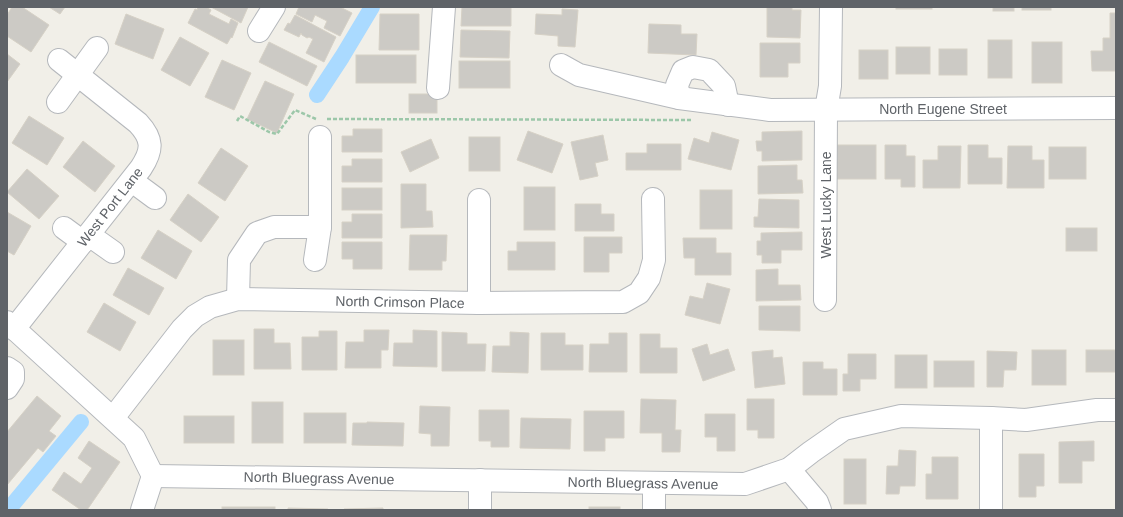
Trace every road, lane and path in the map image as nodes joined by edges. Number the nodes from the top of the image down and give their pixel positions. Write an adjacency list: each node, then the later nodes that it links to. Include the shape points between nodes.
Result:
1 (274, 7): 4 (street)
2 (444, 7): 9 (street)
3 (831, 7): 14 (street, West Lucky Lane, via 830,86)
4 (259, 31)
5 (97, 48): 8 (street)
6 (59, 60): 8 (street, West Port Lane)
7 (561, 65): 10 (street, North Eugene Street, via 579,75)
8 (78, 74): 11 (street); 18 (street, West Port Lane, via 146,131 150,149 148,159)
9 (438, 88)
10 (680, 98): 12 (street, North Eugene Street); 12 (street, via 677,85 683,71 693,67 710,70 724,86)
11 (58, 102)
12 (728, 105): 14 (street, North Eugene Street, via 770,110)
13 (1116, 108): 14 (street, North Eugene Street)
14 (826, 110): 28 (street, West Lucky Lane)
15 (696, 120): 16 (path, via 315,119 295,110 276,134 240,116)
16 (237, 121)
17 (320, 137): 23 (street)
18 (132, 181): 19 (street); 24 (street, West Port Lane)
19 (155, 198)
20 (653, 199): 29 (street, North Crimson Place, via 654,260 650,278 639,293 623,302)
21 (479, 200): 29 (street)
22 (64, 228): 24 (street)
23 (320, 228): 26 (street); 27 (street, via 274,227 257,233 239,260)
24 (86, 238): 25 (street); 30 (street, West Port Lane)
25 (113, 252)
26 (315, 260)
27 (238, 299): 29 (street, North Crimson Place); 34 (street, North Crimson Place, via 210,307 195,316)
28 (825, 300)
29 (479, 303)
30 (11, 325): 34 (street)
31 (7, 368): 32 (street, via 13,372 13,379)
32 (7, 388)
33 (1116, 410): 35 (street, North Bluegrass Avenue, via 1097,410 1026,420)
34 (113, 418): 37 (street, via 134,438)
35 (991, 418): 36 (street, North Bluegrass Avenue, via 901,416 844,429); 44 (street)
36 (789, 469): 39 (street, North Bluegrass Avenue, via 745,484); 43 (street, via 817,502)
37 (153, 476): 38 (street, North Bluegrass Avenue); 40 (street)
38 (480, 480): 39 (street, North Bluegrass Avenue); 41 (street)
39 (654, 483): 42 (street)
40 (142, 510)
41 (480, 510)
42 (654, 510)
43 (820, 510)
44 (991, 510)

